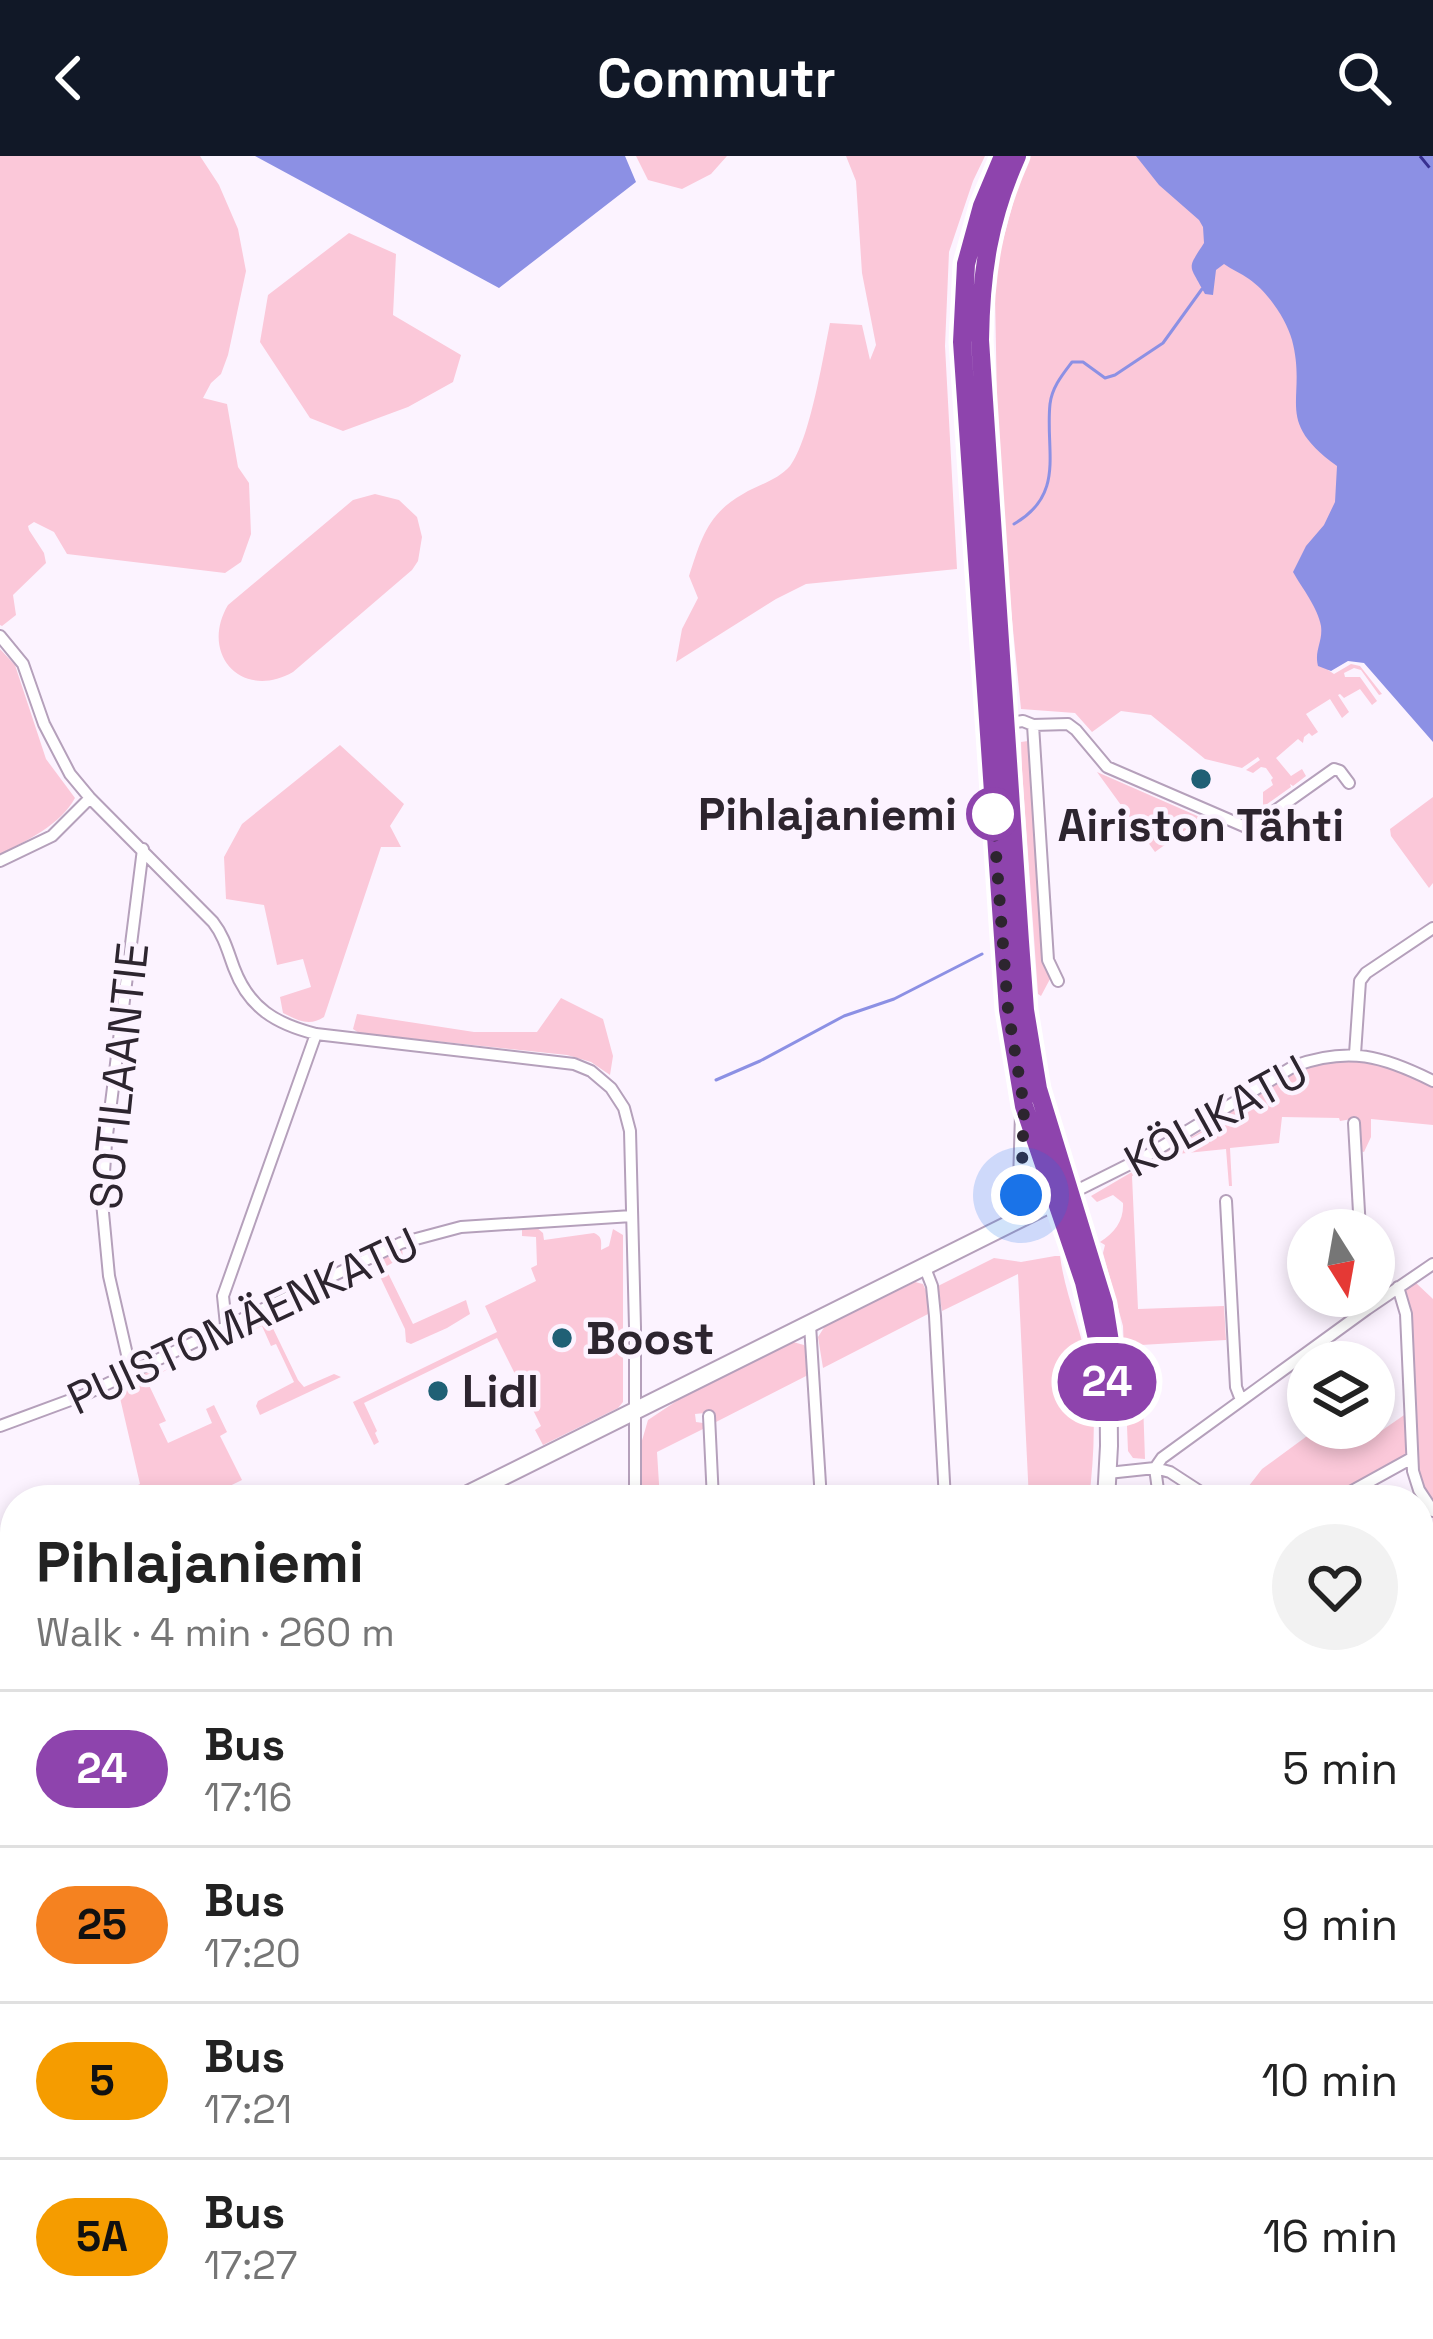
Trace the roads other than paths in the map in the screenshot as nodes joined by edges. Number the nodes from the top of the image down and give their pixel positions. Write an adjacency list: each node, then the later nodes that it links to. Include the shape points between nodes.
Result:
1 (1003, 156): 5 (main road, via 966,264 962,342)
2 (1016, 156): 5 (main road, via 983,263 980,340)
3 (0, 636): 7 (street, via 23,664 44,724)
4 (1033, 725): 5 (street, via 1024,733); 6 (street, via 1068,724 1107,767 1246,827 1334,769); 11 (street, via 1048,960)
5 (1000, 730): 15 (main road, via 1008,1010); 17 (main road, via 1030,1047)
6 (1349, 783)
7 (90, 798): 8 (street); 9 (street, via 52,836)
8 (143, 849): 12 (street, via 220,931 253,1002 277,1021); 29 (street, SOTILAANTIE, via 102,1202)
9 (0, 861)
10 (1433, 928): 13 (street, via 1360,981)
11 (1058, 981)
12 (316, 1034): 20 (street, via 591,1071 618,1098 630,1131); 27 (street, via 224,1296)
13 (1355, 1054): 14 (street, KÖLIKATU); 17 (street, KÖLIKATU, via 1294,1066)
14 (1433, 1081)
15 (1024, 1106): 17 (main road); 21 (main road)
16 (1354, 1124): 19 (street)
17 (1063, 1198): 21 (main road); 36 (main road, via 1107,1383)
18 (1226, 1201): 30 (street)
19 (1359, 1209)
20 (632, 1216): 27 (street, PUISTOMÄENKATU, via 434,1233); 31 (street)
21 (1021, 1218): 23 (main road)
22 (1433, 1264): 24 (street)
23 (926, 1268): 28 (main road); 41 (street)
24 (1398, 1287): 25 (street); 34 (street)
25 (1395, 1288)
26 (1346, 1317): 30 (street)
27 (226, 1325): 29 (street, PUISTOMÄENKATU)
28 (810, 1325): 31 (main road); 40 (street)
29 (131, 1372): 33 (street, PUISTOMÄENKATU)
30 (1241, 1400): 35 (street)
31 (635, 1413): 37 (main road); 38 (street)
32 (709, 1417): 39 (street)
33 (0, 1426)
34 (1412, 1458): 45 (street); 46 (street)
35 (1155, 1468): 36 (street); 43 (street); 44 (street)
36 (1108, 1473): 42 (main road)
37 (487, 1485)
38 (635, 1485)
39 (712, 1485)
40 (820, 1485)
41 (944, 1485)
42 (1107, 1485)
43 (1157, 1485)
44 (1190, 1485)
45 (1363, 1485)
46 (1418, 1485)

